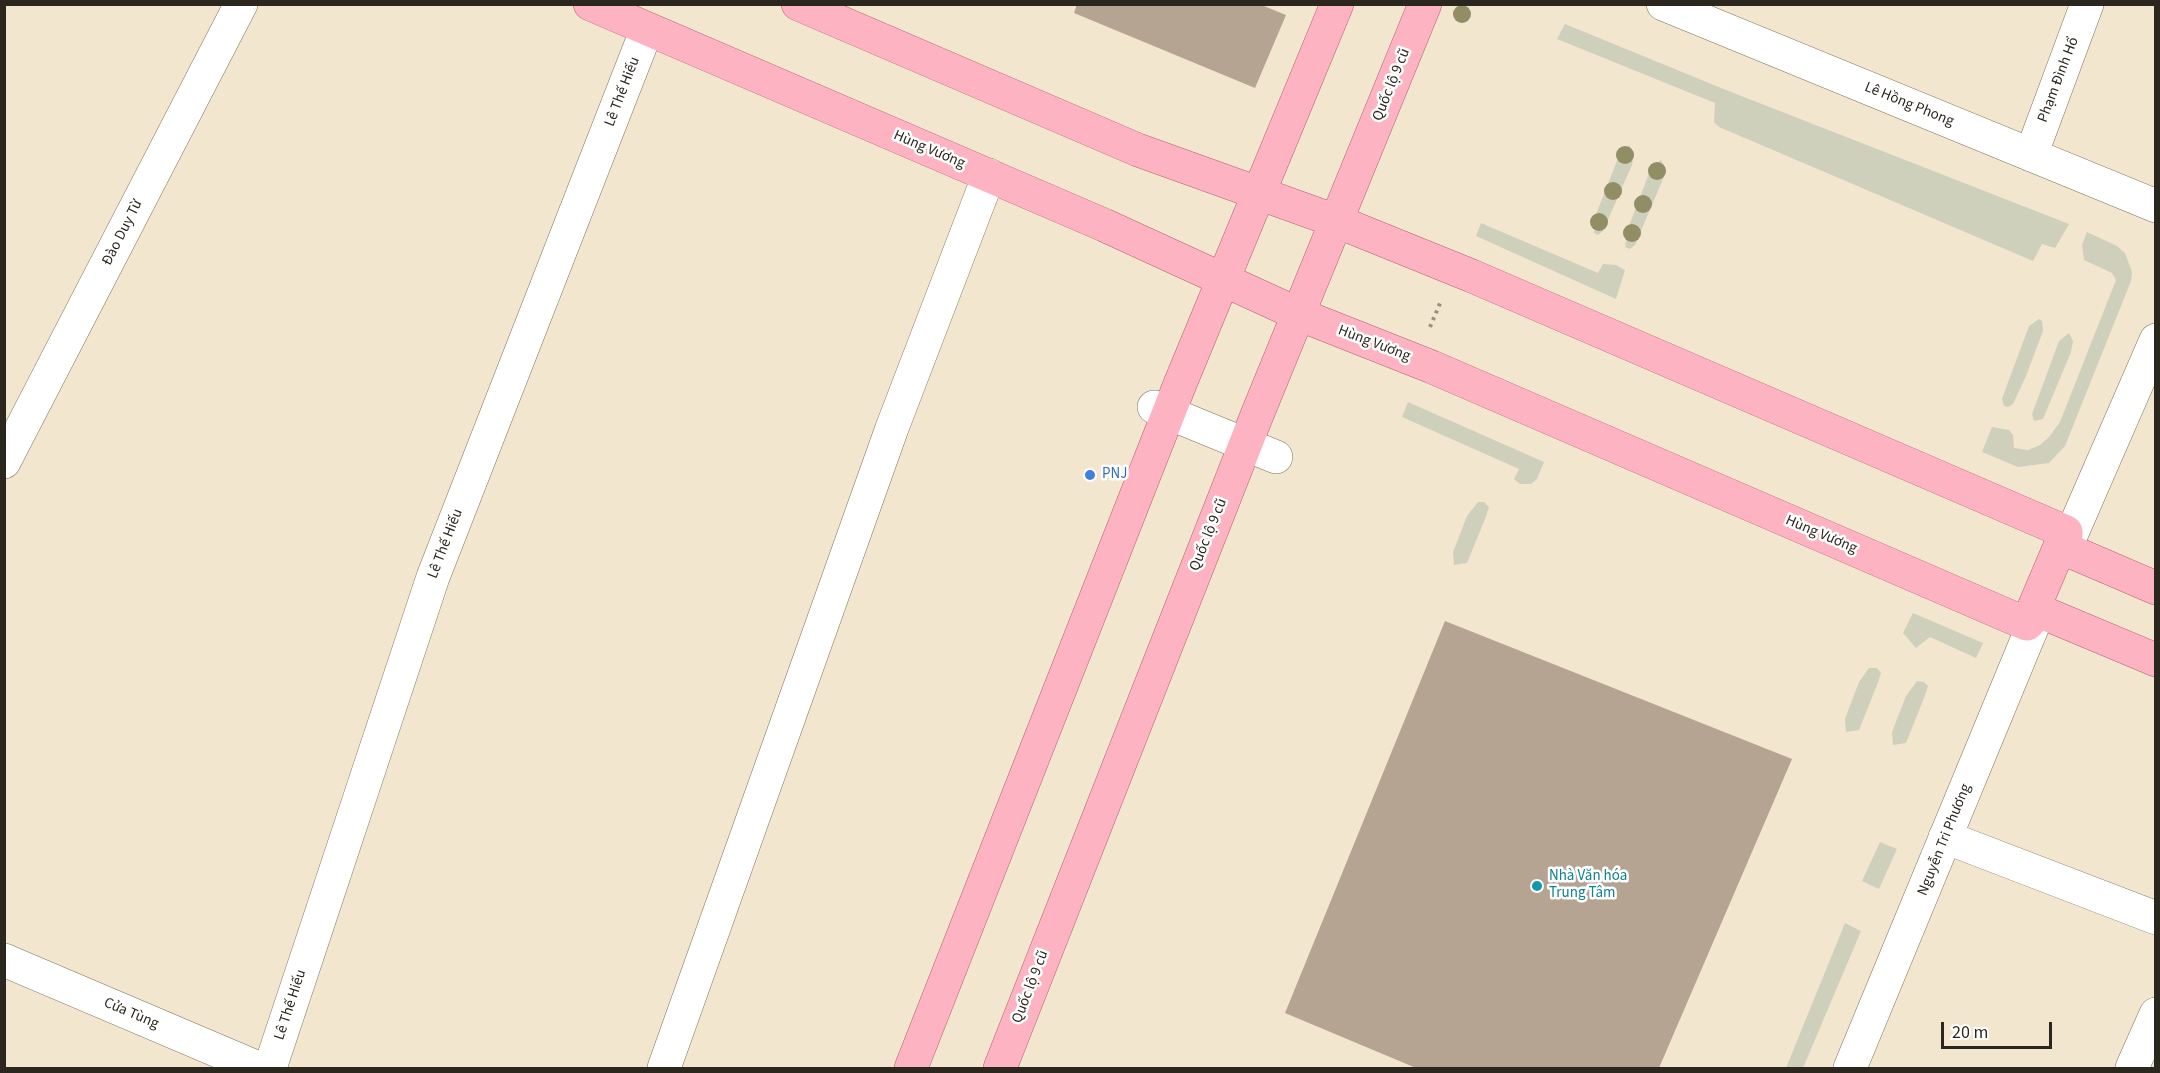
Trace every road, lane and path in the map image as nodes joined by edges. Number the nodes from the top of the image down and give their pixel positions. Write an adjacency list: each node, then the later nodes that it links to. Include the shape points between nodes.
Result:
1 (241, 4): 22 (street, Đào Duy Từ)
2 (590, 4): 8 (main road, Hùng Vương)
3 (798, 4): 11 (main road, via 1138,150)
4 (1337, 4): 11 (main road)
5 (1425, 4): 13 (main road, Quốc lộ 9 cũ)
6 (2087, 4): 9 (street, Phạm Đình Hổ)
7 (1678, 7): 9 (street, Lê Hồng Phong)
8 (653, 17): 10 (main road, Hùng Vương); 32 (street, Lê Thế Hiếu, via 433,577)
9 (2031, 155): 12 (street, Lê Hồng Phong)
10 (989, 175): 15 (main road, Hùng Vương); 33 (street, via 892,428)
11 (1259, 194): 13 (main road); 15 (main road)
12 (2156, 206)
13 (1336, 221): 14 (main road); 16 (main road, Quốc lộ 9 cũ)
14 (1455, 270): 18 (path); 23 (main road)
15 (1224, 280): 16 (main road, Hùng Vương); 19 (main road)
16 (1298, 314): 18 (main road, Hùng Vương); 20 (main road, Quốc lộ 9 cũ)
17 (2156, 340): 23 (street)
18 (1415, 360): 25 (main road, Hùng Vương)
19 (1162, 410): 20 (street); 34 (main road)
20 (1245, 444): 21 (street); 35 (main road, Quốc lộ 9 cũ)
21 (1276, 457)
22 (4, 462)
23 (2066, 541): 24 (main road); 25 (main road)
24 (2156, 588)
25 (2033, 617): 26 (main road, Hùng Vương); 27 (street, Nguyễn Tri Phương)
26 (2156, 660)
27 (1946, 837): 28 (street); 36 (street, Nguyễn Tri Phương)
28 (2156, 918)
29 (4, 960): 31 (street, Cửa Tùng)
30 (2156, 1014): 37 (street)
31 (258, 1068)
32 (270, 1068)
33 (664, 1068)
34 (912, 1068)
35 (1000, 1068)
36 (1850, 1068)
37 (2132, 1068)

